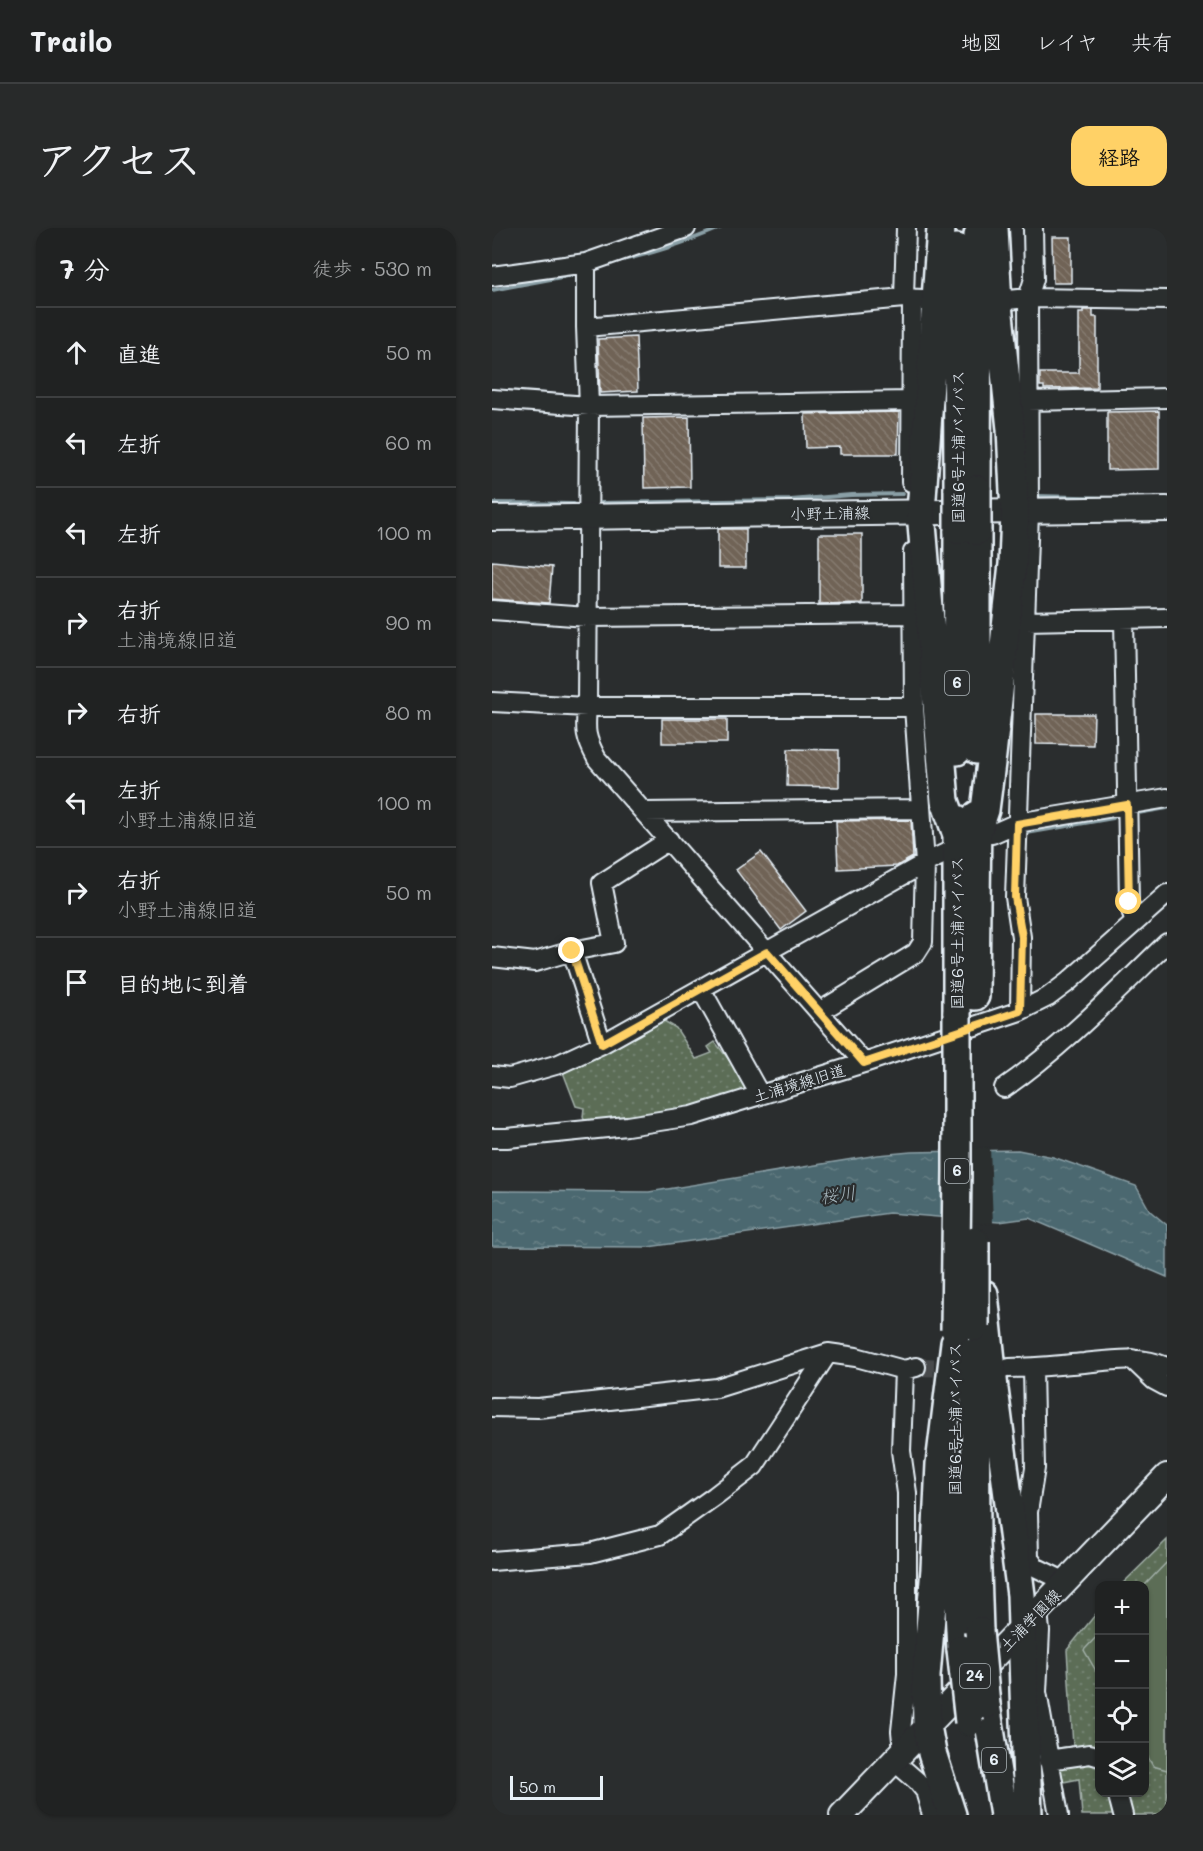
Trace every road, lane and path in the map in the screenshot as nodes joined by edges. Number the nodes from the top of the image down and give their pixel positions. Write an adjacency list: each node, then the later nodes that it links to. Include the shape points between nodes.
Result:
1 (686, 228): 8 (street)
2 (906, 228): 10 (street)
3 (941, 228): 23 (highway)
4 (956, 228): 21 (highway, 国道6号土浦バイパス / 6)
5 (978, 228): 21 (highway, 国道6号土浦バイパス / 6)
6 (994, 228): 24 (highway, via 998,305)
7 (1033, 228): 11 (street, via 1034,279)
8 (586, 263): 9 (street); 15 (street)
9 (492, 276)
10 (908, 298): 12 (street); 15 (street); 18 (street)
11 (1028, 298): 13 (street); 14 (street); 19 (street)
12 (933, 299)
13 (1008, 300)
14 (1167, 300)
15 (586, 327): 20 (street)
16 (1167, 398): 19 (street)
17 (492, 399): 20 (street)
18 (912, 401): 20 (street); 23 (street)
19 (1028, 401): 24 (street)
20 (589, 406): 25 (street)
21 (967, 489): 41 (highway, 国道6号土浦バイパス / 6, bridge)
22 (1167, 509): 24 (main road, 小野土浦線)
23 (916, 512): 24 (main road, 小野土浦線); 25 (main road, 小野土浦線); 28 (street); 41 (highway, via 945,801)
24 (1022, 512): 32 (street); 41 (highway, via 985,810)
25 (588, 516): 26 (main road, 小野土浦線); 29 (street)
26 (492, 518)
27 (492, 610): 29 (street)
28 (913, 614): 29 (street); 35 (street)
29 (587, 618): 34 (street)
30 (1167, 618): 31 (street)
31 (1124, 619): 32 (street); 37 (street)
32 (1026, 621): 40 (street)
33 (492, 702): 34 (street)
34 (587, 706): 35 (street); 39 (street, via 588,743 597,759)
35 (914, 707): 38 (street)
36 (1167, 798): 37 (street)
37 (1127, 805): 40 (street); 45 (street, via 1129,902)
38 (921, 809): 39 (street); 43 (street)
39 (644, 812): 42 (street)
40 (1017, 824): 41 (street); 51 (street, via 1015,897 1022,937)
41 (968, 838): 43 (street); 53 (highway, 国道6号土浦バイパス / 6)
42 (669, 840): 47 (street, via 602,883 614,943); 48 (street)
43 (925, 863): 48 (street); 52 (street, via 922,942 916,952)
44 (1167, 894): 45 (street, 土浦境線旧道)
45 (1134, 921): 51 (street, 土浦境線旧道, via 1068,982)
46 (1167, 944): 57 (street, via 1046,1056)
47 (572, 951): 49 (street, via 535,962); 54 (street)
48 (767, 952): 50 (street); 52 (street)
49 (492, 957)
50 (701, 989): 54 (street); 58 (street)
51 (1020, 1011): 55 (street, 土浦境線旧道)
52 (819, 1012): 55 (street)
53 (966, 1013): 60 (highway, 国道6号土浦バイパス / 6, bridge, via 975,1266); 60 (highway, 国道6号土浦バイパス / 6, bridge, via 957,1170)
54 (602, 1044): 56 (street, via 549,1067 510,1078)
55 (864, 1063): 58 (street, 土浦境線旧道)
56 (492, 1076)
57 (1004, 1088)
58 (760, 1095): 59 (street, 土浦境線旧道, via 692,1116)
59 (492, 1138)
60 (968, 1332): 71 (highway); 72 (highway, 国道6号土浦バイパス / 6, bridge, via 956,1550); 73 (highway, via 940,1464 926,1676)
61 (828, 1353): 67 (street, via 717,1388 538,1408); 69 (street, via 754,1466 660,1535 590,1553); 74 (street, via 910,1369 902,1451 908,1493 907,1674)
62 (1132, 1359): 63 (street); 65 (street); 66 (street)
63 (1167, 1367)
64 (1009, 1368): 65 (street)
65 (1033, 1368): 70 (street, via 1035,1468 1028,1512 1029,1558 1035,1567)
66 (1167, 1387)
67 (492, 1407)
68 (1167, 1476): 70 (main road, 土浦学園線 / 24)
69 (492, 1561)
70 (1066, 1582): 71 (main road, 土浦学園線 / 24)
71 (1031, 1619): 73 (main road, 土浦学園線 / 24); 76 (street, via 1040,1631 1037,1692); 83 (highway)
72 (978, 1714): 81 (highway, 国道6号土浦バイパス / 6); 82 (highway, 国道6号土浦バイパス / 6)
73 (927, 1726): 74 (main road, 土浦学園線 / 24); 80 (highway)
74 (898, 1756): 78 (main road, 土浦学園線 / 24); 79 (street, via 925,1791)
75 (1095, 1756): 76 (street)
76 (1048, 1760): 84 (street)
77 (1119, 1797): 85 (street)
78 (842, 1815)
79 (932, 1815)
80 (952, 1815)
81 (986, 1815)
82 (1004, 1815)
83 (1028, 1815)
84 (1059, 1815)
85 (1123, 1815)

